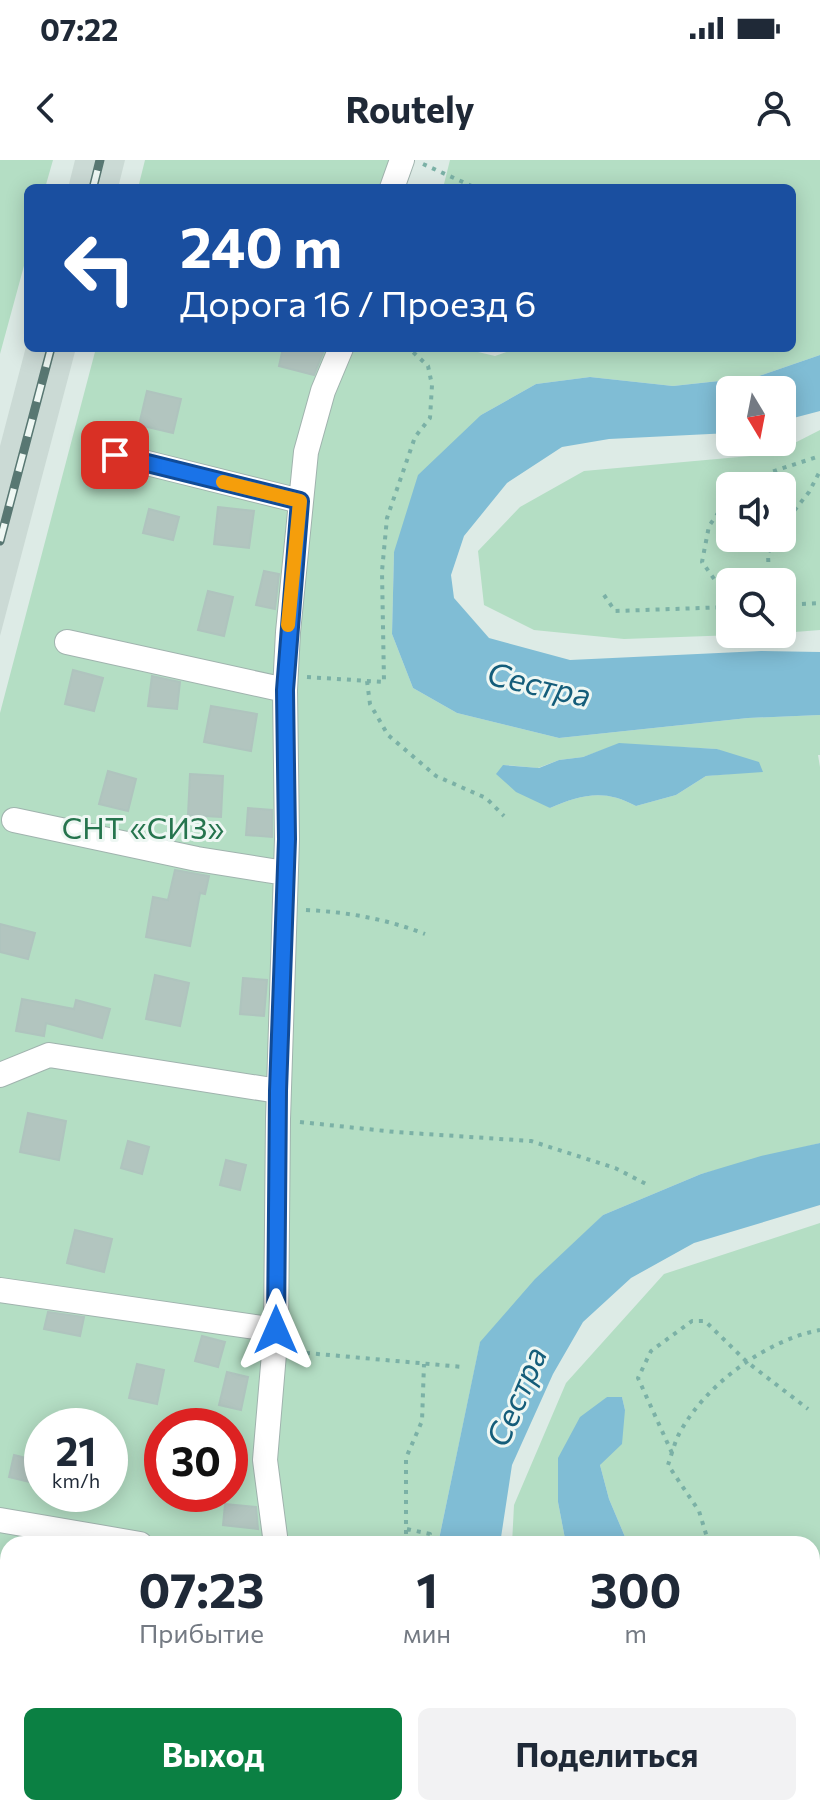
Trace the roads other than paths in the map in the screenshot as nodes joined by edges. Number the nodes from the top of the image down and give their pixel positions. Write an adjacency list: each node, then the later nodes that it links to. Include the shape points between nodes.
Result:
1 (402, 160): 2 (street)
2 (393, 184)
3 (339, 352): 5 (street, via 306,452)
4 (115, 455): 5 (street)
5 (300, 501): 7 (street)
6 (67, 642): 7 (street)
7 (286, 682): 9 (street)
8 (14, 820): 9 (street)
9 (285, 873): 11 (street)
10 (0, 1075): 11 (street, via 49,1055)
11 (278, 1091): 13 (street)
12 (0, 1290): 13 (street)
13 (275, 1340): 16 (street, via 265,1460)
14 (0, 1520): 15 (street)
15 (93, 1536)
16 (275, 1536)

